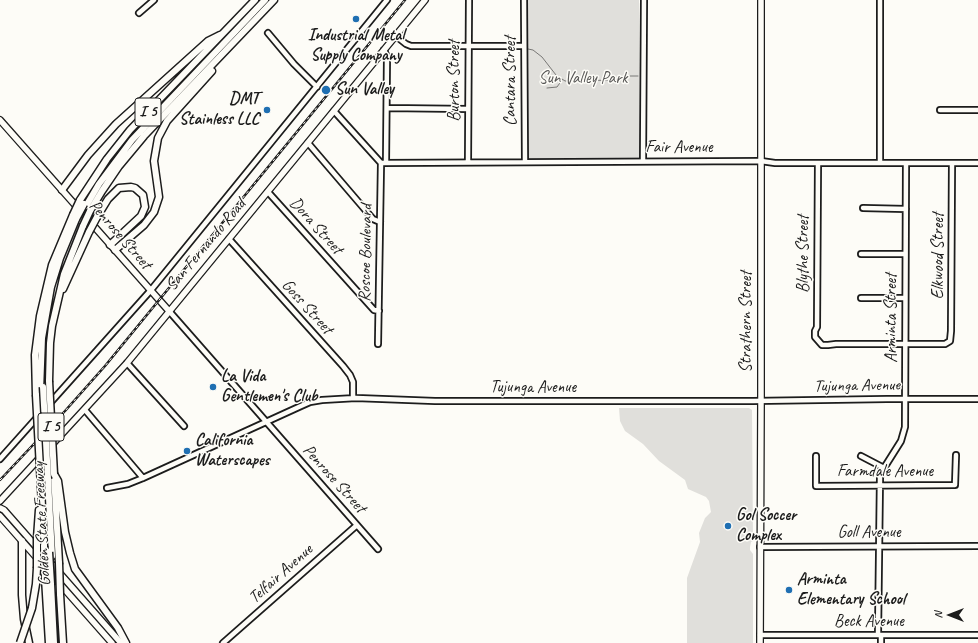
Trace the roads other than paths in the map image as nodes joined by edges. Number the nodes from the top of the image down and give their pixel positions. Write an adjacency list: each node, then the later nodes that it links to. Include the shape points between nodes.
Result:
1 (154, 0): 13 (street)
2 (255, 0): 14 (highway, Golden State Freeway / I 5)
3 (261, 0): 41 (highway, via 126,143 100,177)
4 (265, 0): 41 (highway, via 132,140)
5 (274, 0): 20 (highway, Golden State Freeway / I 5)
6 (387, 0): 21 (street, San Fernando Road)
7 (425, 0): 16 (main road, San Fernando Road)
8 (468, 0): 17 (street, Burton Street)
9 (524, 0): 18 (street, Cantara Street)
10 (644, 0): 29 (street)
11 (761, 0): 30 (main road, Strathern Street)
12 (880, 0): 35 (street)
13 (139, 13)
14 (225, 32): 39 (highway, via 208,41 116,124 88,155); 41 (highway, Golden State Freeway / I 5, via 117,146 95,175)
15 (268, 33): 21 (street)
16 (396, 36): 17 (street, via 411,46); 19 (main road, San Fernando Road)
17 (468, 46): 18 (street); 23 (street, Burton Street)
18 (524, 46): 32 (street, Cantara Street)
19 (384, 50): 22 (street, Roscoe Boulevard, via 387,57); 26 (main road, San Fernando Road)
20 (224, 53): 41 (highway, Golden State Freeway / I 5, via 144,136 102,191); 47 (highway, via 162,129 154,160 159,197 154,212 144,226)
21 (317, 87): 50 (street, San Fernando Road)
22 (387, 108): 23 (street); 33 (street, Roscoe Boulevard)
23 (468, 109): 31 (street, Burton Street)
24 (940, 110): 25 (street)
25 (978, 110)
26 (334, 111): 28 (main road, San Fernando Road); 33 (street)
27 (0, 120): 39 (main road, Penrose Street)
28 (308, 143): 40 (main road, San Fernando Road); 45 (street, via 373,219)
29 (643, 161): 30 (street, Fair Avenue); 32 (street, Fair Avenue)
30 (761, 161): 34 (street, Fair Avenue); 63 (main road, Strathern Street)
31 (468, 162): 32 (street, Fair Avenue); 33 (street, Fair Avenue)
32 (525, 162)
33 (383, 163): 45 (street, Roscoe Boulevard)
34 (818, 163): 35 (street, Fair Avenue); 56 (street, Blythe Street, via 815,338 822,345)
35 (880, 163): 36 (street, Fair Avenue)
36 (906, 163): 37 (street, Fair Avenue); 43 (street, Arminta Street)
37 (952, 163): 38 (street, Fair Avenue); 56 (street, Elkwood Street, via 950,341 942,344)
38 (978, 163)
39 (62, 190): 47 (main road, Penrose Street)
40 (268, 192): 46 (main road, San Fernando Road); 54 (street, Dora Street, via 374,310)
41 (85, 205): 44 (highway, Golden State Freeway / I 5, bridge); 44 (highway, Golden State Freeway / I 5, bridge)
42 (863, 208): 43 (street)
43 (906, 209): 49 (street, Arminta Street)
44 (77, 220): 53 (highway, Golden State Freeway / I 5); 59 (highway, via 65,251 49,309); 59 (highway, Golden State Freeway / I 5, via 52,265 40,316 35,355)
45 (380, 222): 54 (street, Roscoe Boulevard)
46 (229, 239): 55 (main road, San Fernando Road); 60 (street, Goss Street, via 343,366 353,382)
47 (113, 247): 50 (main road, Penrose Street); 53 (highway, bridge, via 142,216 146,207 143,195 131,186 119,188 108,199 89,232)
48 (861, 254): 49 (street)
49 (905, 254): 52 (street, Arminta Street)
50 (150, 290): 55 (main road, Penrose Street); 70 (street, San Fernando Road)
51 (861, 298): 52 (street)
52 (905, 298): 56 (street, Arminta Street)
53 (58, 299): 72 (highway, Golden State Freeway / I 5, bridge, via 50,343 49,381)
54 (379, 310): 57 (street, Roscoe Boulevard)
55 (169, 312): 58 (main road, San Fernando Road); 65 (street, Penrose Street)
56 (905, 343): 61 (street, Arminta Street)
57 (378, 344)
58 (126, 363): 64 (main road, San Fernando Road); 66 (street)
59 (40, 391): 74 (highway, Golden State Freeway / I 5, bridge); 74 (highway, bridge)
60 (353, 398): 63 (street, Tujunga Avenue, via 468,401); 65 (street, Tujunga Avenue, via 310,402)
61 (905, 399): 62 (street, Tujunga Avenue); 63 (street, Tujunga Avenue); 71 (street, Arminta Street, via 903,435)
62 (978, 399)
63 (761, 401): 85 (main road, Strathern Street)
64 (85, 410): 73 (street); 78 (main road, San Fernando Road)
65 (265, 422): 73 (street, Tujunga Avenue); 81 (street, Penrose Street)
66 (184, 426)
67 (956, 455): 75 (street, Farmdale Avenue, via 955,485)
68 (816, 456): 75 (street, Farmdale Avenue, via 816,486)
69 (861, 456): 71 (street)
70 (0, 459)
71 (884, 468): 75 (street, Arminta Street)
72 (54, 474): 96 (highway, Golden State Freeway / I 5, bridge); 99 (highway, via 58,481 65,532 75,570 118,628)
73 (143, 478): 76 (street, Tujunga Avenue)
74 (45, 483): 77 (highway, Golden State Freeway / I 5); 95 (highway, bridge)
75 (879, 485): 83 (street, Arminta Street)
76 (107, 488)
77 (41, 496): 92 (highway, bridge, via 36,584 32,608); 94 (highway, Golden State Freeway / I 5, bridge)
78 (0, 501)
79 (0, 508): 88 (main road)
80 (0, 516): 82 (main road)
81 (357, 525): 86 (street, Penrose Street); 100 (street, Telfair Avenue)
82 (22, 541): 87 (main road); 93 (highway, via 22,595)
83 (879, 546): 84 (street, Goll Avenue); 85 (street, Goll Avenue); 90 (street, Arminta Street)
84 (978, 546)
85 (760, 547): 89 (main road, Strathern Street)
86 (378, 549)
87 (96, 625): 88 (main road, via 101,625); 97 (main road)
88 (111, 632): 98 (main road)
89 (760, 635): 90 (street, Beck Avenue); 101 (main road, Strathern Street)
90 (880, 635): 91 (street, Beck Avenue); 102 (street, Arminta Street)
91 (978, 635)
92 (20, 643)
93 (29, 643)
94 (49, 643)
95 (56, 643)
96 (63, 643)
97 (112, 643)
98 (121, 643)
99 (126, 643)
100 (223, 643)
101 (760, 643)
102 (881, 643)

